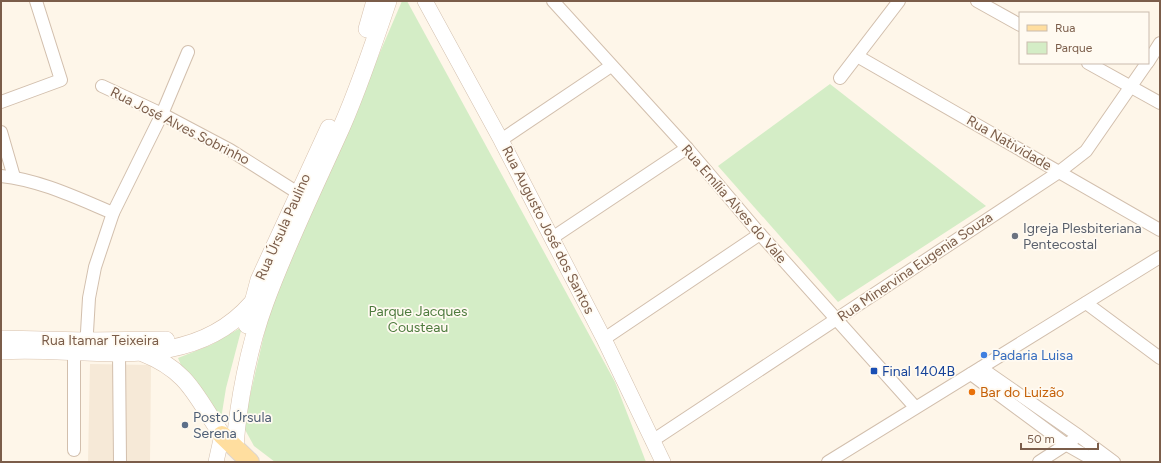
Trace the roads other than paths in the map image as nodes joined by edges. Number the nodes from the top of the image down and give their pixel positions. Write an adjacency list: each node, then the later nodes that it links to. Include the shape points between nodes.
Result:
1 (36, 1): 19 (street, via 61,80)
2 (375, 1): 28 (main road, Rua Úrsula Paulino, via 358,58 341,102)
3 (388, 1): 51 (main road, Rua Úrsula Paulino, via 366,69 265,303 242,390)
4 (425, 1): 23 (street, Rua Augusto José dos Santos)
5 (553, 1): 15 (street, Rua Emília Alves do Vale)
6 (899, 1): 11 (street)
7 (977, 1): 8 (street)
8 (1019, 24)
9 (1160, 43): 12 (street, Rua Minervina Eugenia Souza)
10 (188, 52): 21 (street)
11 (857, 56): 16 (street); 25 (street, Rua Natividade)
12 (1149, 60)
13 (1090, 64): 18 (street)
14 (1147, 64): 18 (street, Rua Minervina Eugenia Souza)
15 (611, 66): 23 (street); 24 (street, Rua Emília Alves do Vale)
16 (840, 78)
17 (102, 86): 21 (street, Rua José Alves Sobrinho)
18 (1132, 88): 20 (street); 25 (street, Rua Minervina Eugenia Souza, via 1086,151)
19 (1, 102)
20 (1160, 103)
21 (162, 114): 28 (street, Rua José Alves Sobrinho, via 230,150); 29 (street)
22 (1, 132): 27 (street)
23 (501, 140): 32 (street, Rua Augusto José dos Santos)
24 (687, 148): 31 (street, Rua Emília Alves do Vale); 32 (street)
25 (1059, 172): 30 (street, Rua Natividade); 36 (street, Rua Minervina Eugenia Souza)
26 (1, 176): 27 (street)
27 (14, 177): 29 (street, via 56,190)
28 (298, 193): 34 (main road, Rua Úrsula Paulino, via 259,280)
29 (113, 213): 40 (street, via 95,267)
30 (1160, 230)
31 (760, 234): 36 (street, Rua Emília Alves do Vale); 38 (street)
32 (552, 238): 38 (street, Rua Augusto José dos Santos)
33 (1160, 257): 35 (street)
34 (253, 302): 39 (main road, Rua Itamar Teixeira, via 239,318 222,330); 47 (main road, Rua Úrsula Paulino)
35 (1086, 303): 44 (street); 45 (street)
36 (836, 320): 46 (street, Rua Emília Alves do Vale); 49 (street, Rua Minervina Eugenia Souza)
37 (1, 338): 40 (main road, Rua Itamar Teixeira)
38 (604, 339): 49 (street, Rua Augusto José dos Santos)
39 (198, 340): 40 (main road, Rua Itamar Teixeira); 43 (main road, Rua Itamar Teixeira, via 181,347)
40 (82, 349): 41 (main road, Rua Itamar Teixeira); 42 (main road, Rua Itamar Teixeira); 52 (street)
41 (1, 351)
42 (119, 353): 43 (main road, Rua Itamar Teixeira); 53 (street)
43 (143, 353): 47 (main road, Rua Itamar Teixeira, via 161,360 188,381)
44 (1160, 358)
45 (976, 371): 46 (street); 48 (street); 50 (street)
46 (915, 407): 57 (street)
47 (222, 435): 51 (main road); 54 (street, Rua Úrsula Paulino)
48 (1079, 436): 50 (street); 60 (street)
49 (652, 441): 56 (street, Rua Augusto José dos Santos)
50 (1067, 445): 58 (street); 59 (street)
51 (235, 447): 55 (main road)
52 (74, 450)
53 (120, 462)
54 (216, 462)
55 (250, 462)
56 (663, 462)
57 (828, 462)
58 (1039, 462)
59 (1097, 462)
60 (1114, 462)

